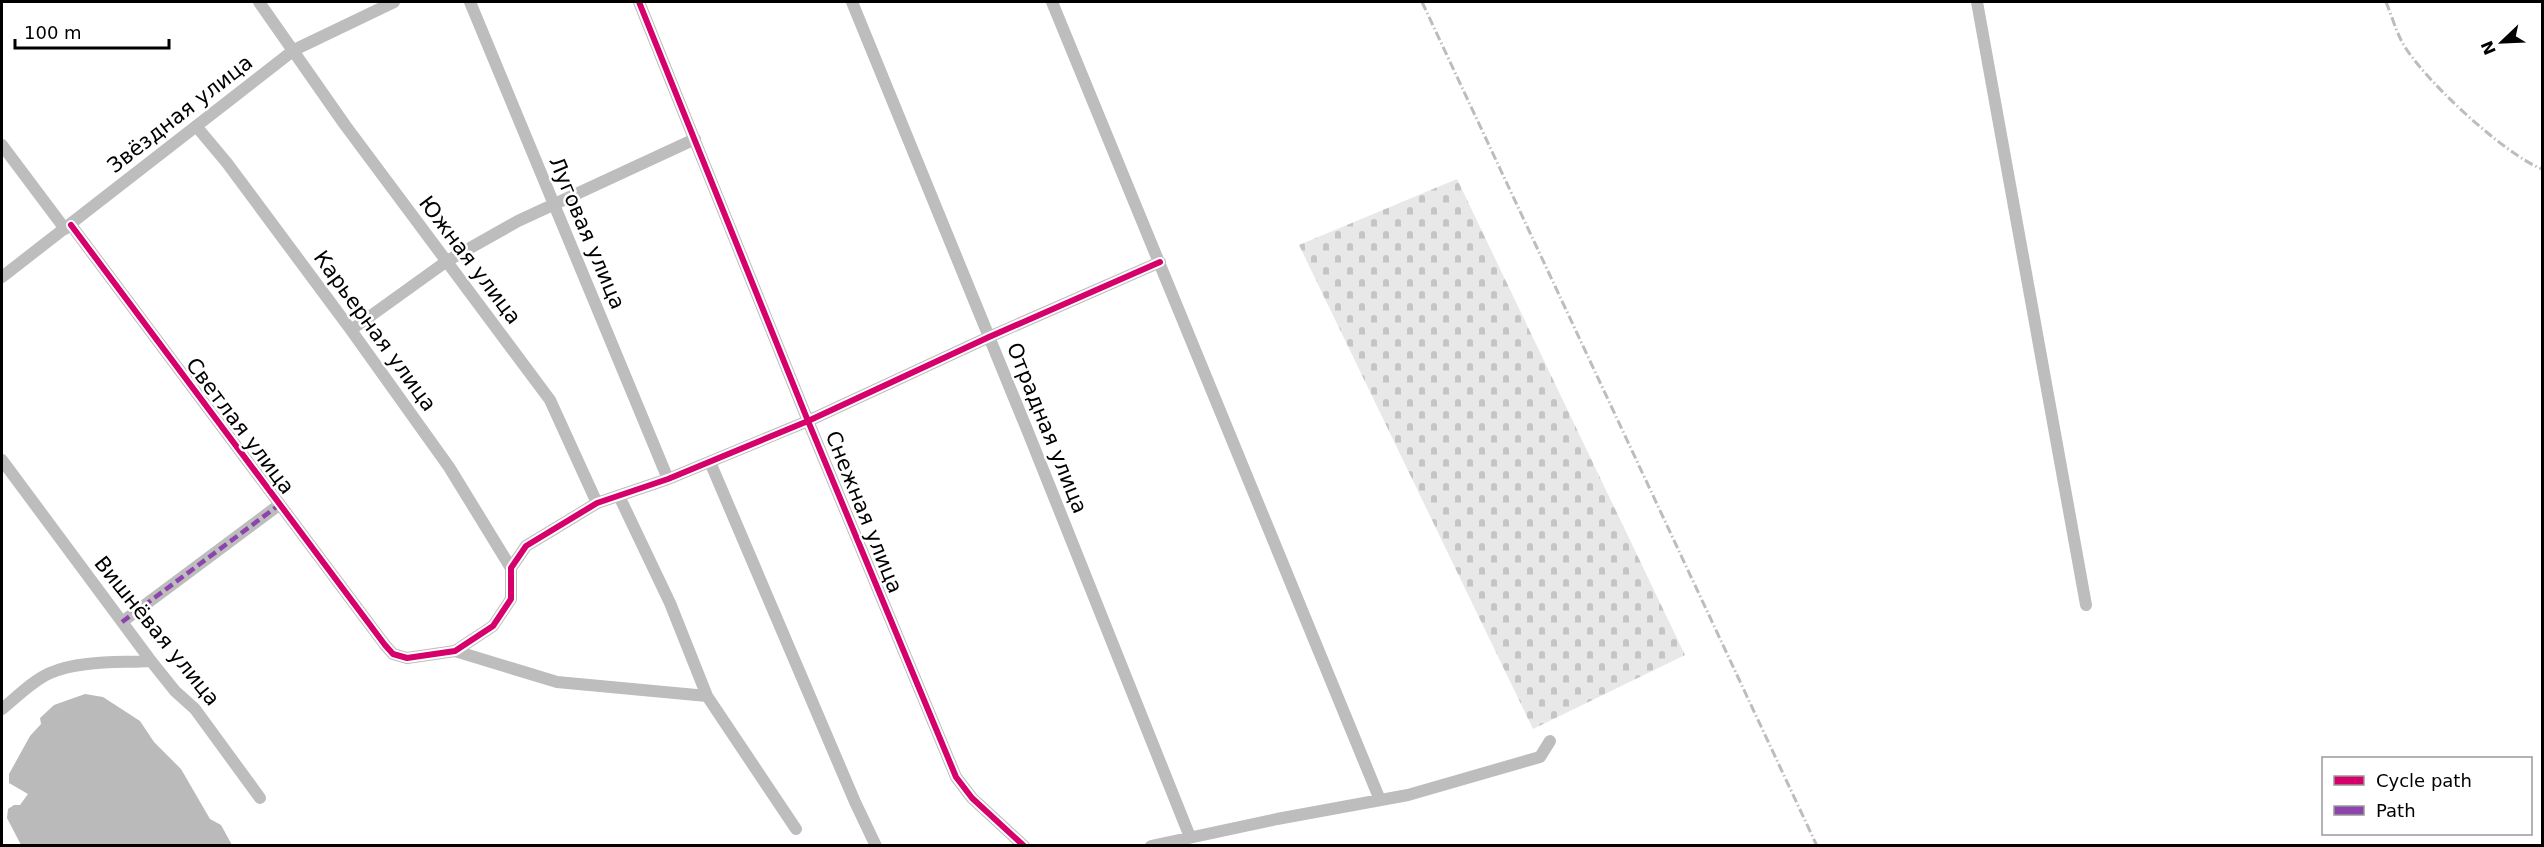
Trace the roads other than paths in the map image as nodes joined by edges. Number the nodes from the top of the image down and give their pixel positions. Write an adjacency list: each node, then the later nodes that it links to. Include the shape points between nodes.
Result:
1 (259, 2): 8 (street, Южная улица)
2 (394, 2): 8 (street, Звёздная улица)
3 (470, 2): 12 (street, Луговая улица)
4 (639, 2): 10 (street, Снежная улица)
5 (852, 2): 18 (street, Отрадная улица)
6 (1052, 2): 15 (street)
7 (1977, 2): 27 (street)
8 (294, 50): 9 (street, Звёздная улица); 14 (street, Южная улица)
9 (196, 126): 13 (street, Звёздная улица); 17 (street, Карьерная улица)
10 (695, 139): 12 (street); 19 (street, Снежная улица)
11 (2, 145): 13 (street, Светлая улица)
12 (554, 206): 14 (street, via 518,221); 22 (street, Луговая улица)
13 (68, 227): 16 (street, Звёздная улица); 25 (street, Светлая улица)
14 (447, 261): 17 (street); 24 (street, Южная улица, via 550,400)
15 (1160, 262): 18 (street); 35 (street)
16 (2, 277)
17 (351, 330): 26 (street, Карьерная улица, via 449,467)
18 (989, 337): 19 (street); 37 (street, Отрадная улица)
19 (808, 421): 21 (street); 39 (street, Снежная улица, via 956,777 972,798)
20 (2, 460): 28 (street, Вишнёвая улица)
21 (710, 462): 22 (street); 38 (street)
22 (668, 479): 23 (street)
23 (619, 496): 24 (street); 31 (street, via 670,603)
24 (597, 503): 26 (street, via 525,546)
25 (279, 505): 28 (street); 29 (street, Светлая улица, via 393,654 407,658)
26 (511, 568): 29 (street, via 511,599 493,626)
27 (2085, 605)
28 (122, 622): 30 (street, Вишнёвая улица)
29 (455, 651): 31 (street, via 557,682)
30 (151, 661): 32 (street, via 68,667 43,677); 34 (street, Вишнёвая улица, via 195,709)
31 (707, 696): 36 (street)
32 (2, 709)
33 (1550, 741): 35 (street, via 1540,757)
34 (260, 798)
35 (1380, 800): 37 (street)
36 (796, 829)
37 (1190, 837): 40 (street)
38 (876, 846)
39 (1024, 846)
40 (1151, 846)

